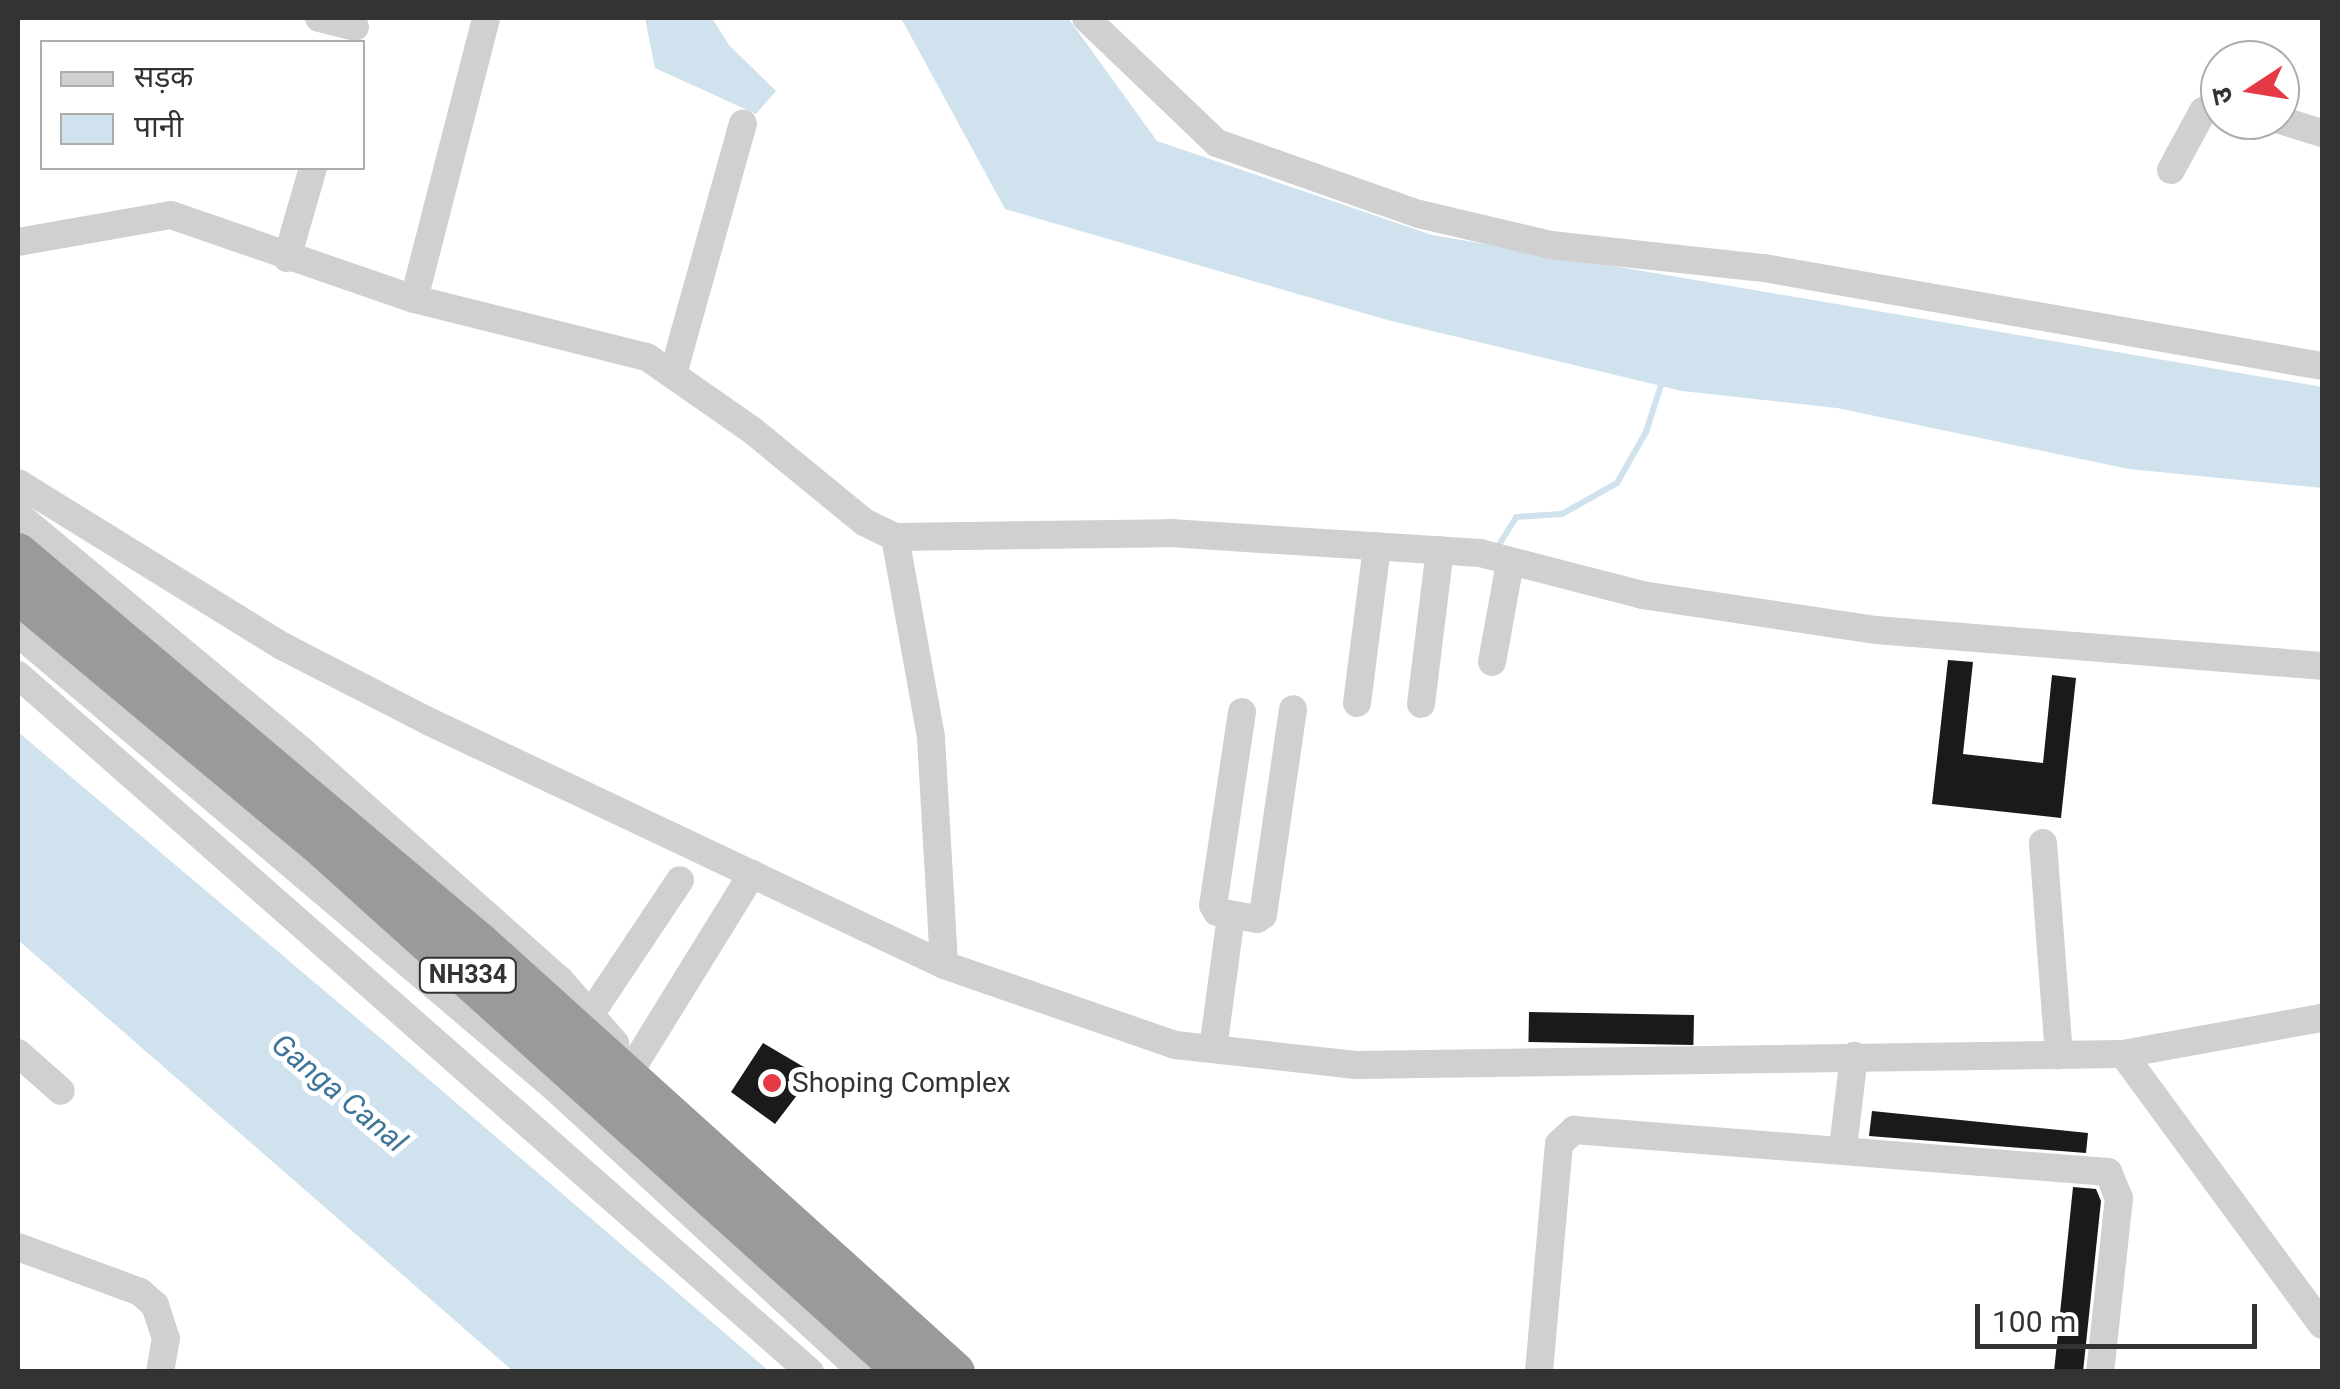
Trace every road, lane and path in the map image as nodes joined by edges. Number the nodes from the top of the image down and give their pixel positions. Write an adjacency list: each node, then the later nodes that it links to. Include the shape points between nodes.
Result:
1 (319, 18): 4 (street)
2 (486, 18): 11 (street)
3 (1086, 18): 12 (street, via 1217,143 1418,214 1551,244 1764,268)
4 (355, 29)
5 (2200, 117): 8 (street)
6 (743, 124): 13 (street)
7 (313, 170): 10 (street)
8 (2171, 170)
9 (18, 242): 10 (street, via 161,214)
10 (286, 258): 11 (street)
11 (414, 298): 13 (street, via 647,357)
12 (2322, 366)
13 (673, 374): 16 (street, via 864,522)
14 (18, 483): 31 (street, via 282,646)
15 (18, 515): 35 (street, via 302,752 560,980)
16 (894, 537): 17 (street, via 1170,533); 34 (street, via 931,738)
17 (1377, 546): 18 (street); 26 (street)
18 (1440, 550): 20 (street); 27 (street)
19 (18, 553): 44 (highway, NH334, via 480,942)
20 (1510, 563): 23 (street); 24 (street, via 1642,595 1876,630)
21 (18, 594): 51 (highway, NH334, via 374,892)
22 (18, 633): 50 (street, via 556,1089)
23 (1492, 662)
24 (2322, 666)
25 (18, 674): 49 (street)
26 (1357, 703)
27 (1421, 704)
28 (1293, 709): 33 (street, via 1263,915)
29 (1242, 712): 33 (street, via 1213,905)
30 (2043, 843): 40 (street)
31 (752, 874): 34 (street); 42 (street)
32 (680, 880): 35 (street)
33 (1231, 915): 37 (street)
34 (944, 966): 37 (street, via 1084,1018)
35 (590, 1015): 42 (street)
36 (2322, 1018): 39 (street)
37 (1214, 1049): 41 (street, via 1356,1065)
38 (18, 1053): 43 (street)
39 (2124, 1054): 40 (street); 47 (street)
40 (2060, 1055): 41 (street)
41 (1854, 1056): 45 (street)
42 (634, 1066): 44 (street)
43 (61, 1091)
44 (697, 1139): 52 (highway, NH334)
45 (1843, 1148): 53 (street, via 1564,1134); 54 (street, via 2108,1172 2119,1198)
46 (18, 1247): 48 (street, via 140,1292 155,1304 166,1338)
47 (2322, 1325)
48 (160, 1372)
49 (810, 1372)
50 (863, 1372)
51 (905, 1372)
52 (955, 1372)
53 (1539, 1372)
54 (2100, 1372)

